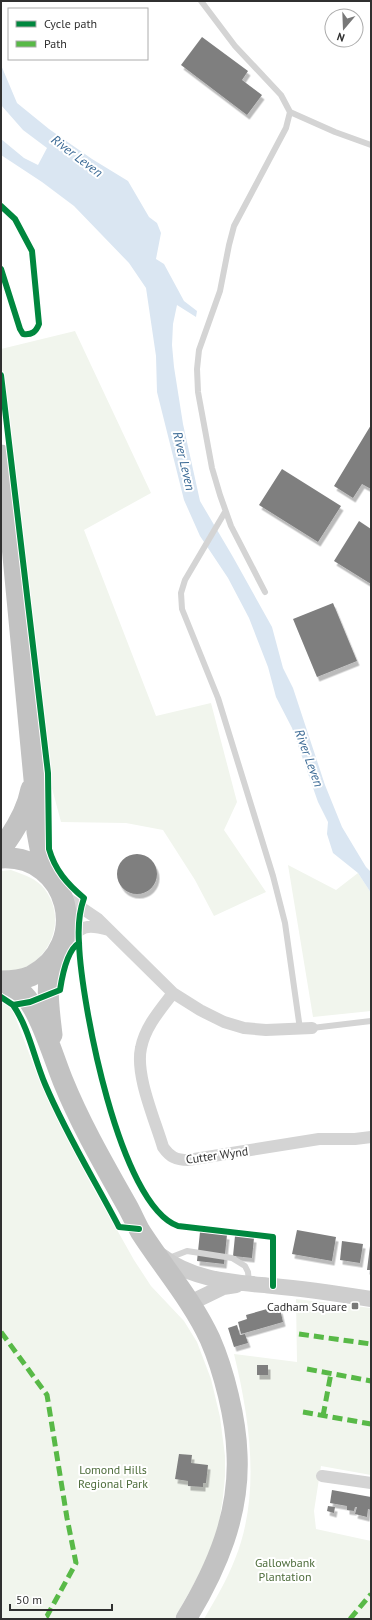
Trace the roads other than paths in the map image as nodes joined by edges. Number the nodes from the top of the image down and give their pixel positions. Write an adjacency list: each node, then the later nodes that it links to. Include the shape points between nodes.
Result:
1 (201, 1): 2 (lane, via 235,46 281,95)
2 (290, 112): 3 (lane); 5 (lane, via 286,128 234,226 220,291 199,350 198,392 212,468)
3 (370, 145)
4 (1, 455): 7 (highway, via 12,543)
5 (225, 512): 6 (lane); 16 (lane, via 185,580 181,593 182,609 218,698 273,876)
6 (265, 592)
7 (34, 779): 8 (highway, via 28,802); 10 (highway, via 37,832 42,859)
8 (1, 848)
9 (1, 858): 10 (highway, via 28,862 44,871)
10 (58, 889): 11 (street); 12 (highway, via 64,900 67,915 66,930)
11 (110, 930): 12 (street, via 87,926 79,929); 14 (street)
12 (57, 951): 13 (highway, via 42,969 30,976); 17 (highway, via 48,974)
13 (1, 981): 17 (highway, via 30,1002)
14 (173, 993): 16 (street, via 224,1022 244,1028); 18 (street, Cutter Wynd, via 153,1019 140,1049 141,1077 167,1154 173,1158 188,1160 323,1139)
15 (371, 1021): 16 (lane)
16 (306, 1028)
17 (55, 1061): 19 (highway, via 68,1094 109,1174 139,1229)
18 (371, 1137)
19 (158, 1254): 20 (street, via 177,1267 198,1276); 20 (lane, via 168,1258 188,1251 232,1258 245,1266 248,1272); 22 (highway)
20 (246, 1284): 21 (street); 22 (street, via 223,1287)
21 (371, 1299)
22 (190, 1304): 25 (highway, via 210,1340 221,1370 237,1454 234,1501 224,1546)
23 (322, 1476): 24 (street)
24 (371, 1483)
25 (186, 1619)

